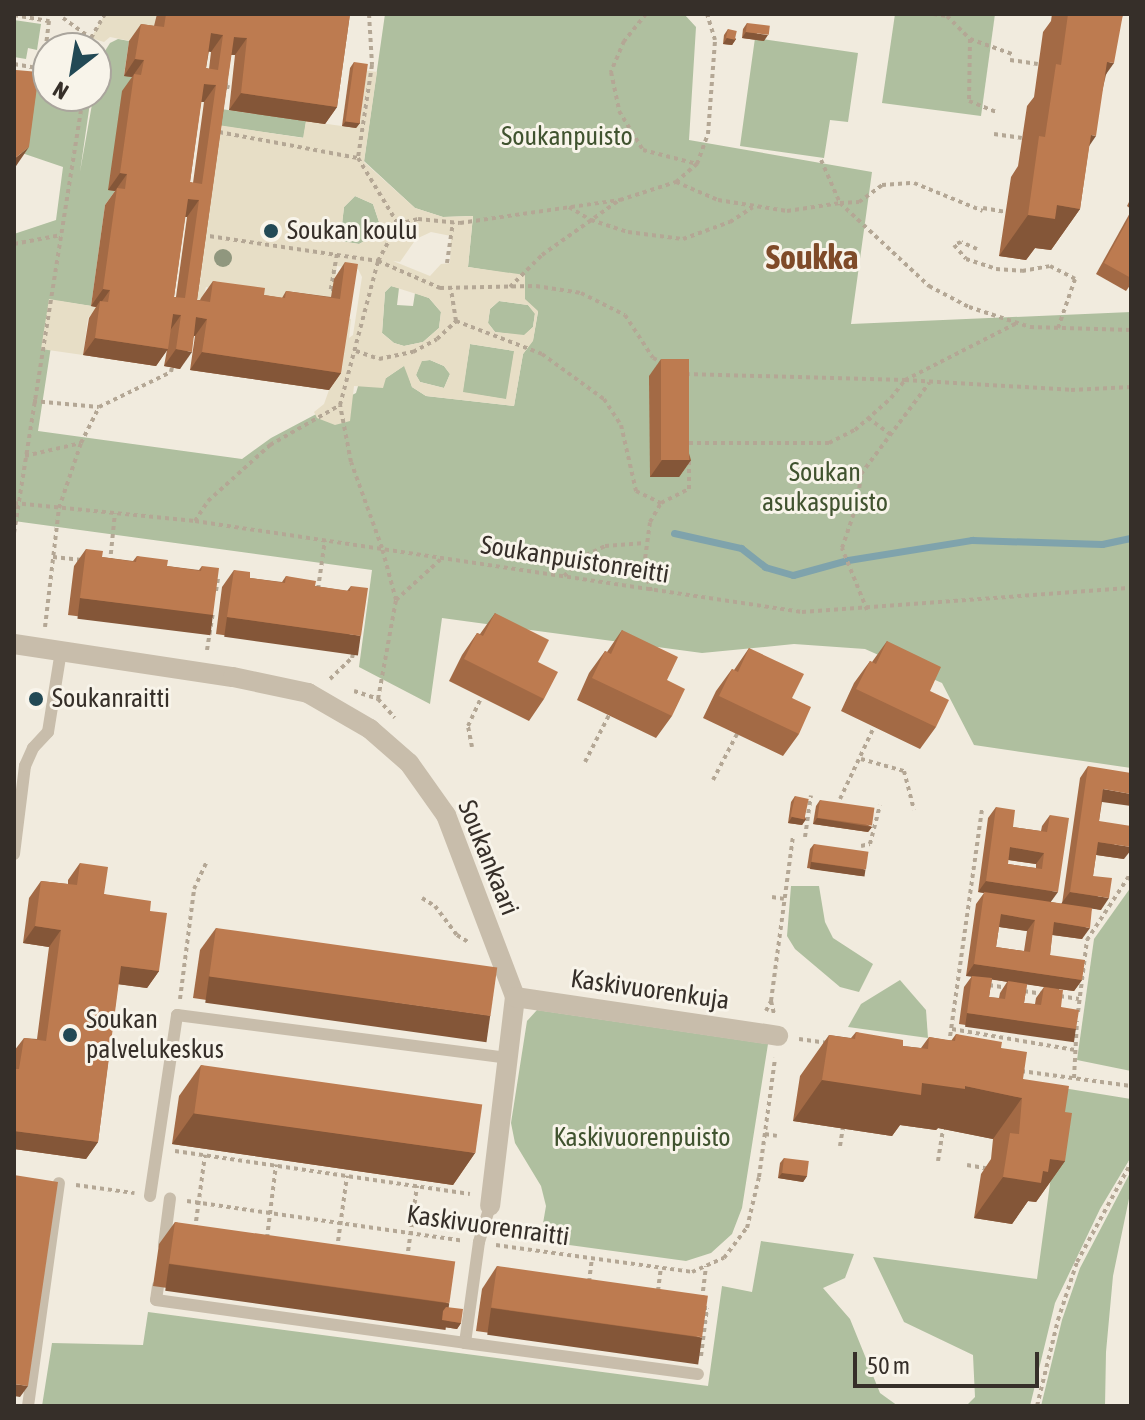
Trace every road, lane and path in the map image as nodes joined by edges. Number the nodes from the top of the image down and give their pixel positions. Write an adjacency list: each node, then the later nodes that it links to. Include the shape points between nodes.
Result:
1 (105, 14): 13 (path)
2 (369, 14): 23 (path, via 372,65)
3 (646, 14): 25 (path, via 624,41 611,72 619,111 643,150)
4 (707, 14): 25 (path, via 715,40 708,134)
5 (933, 14): 10 (path)
6 (959, 14): 10 (path)
7 (14, 15): 9 (path)
8 (63, 16): 9 (path); 12 (path)
9 (49, 21): 11 (path)
10 (957, 24): 14 (path)
11 (48, 32)
12 (83, 32)
13 (94, 32)
14 (970, 39): 15 (path); 19 (path, via 969,101)
15 (1038, 64)
16 (231, 85): 17 (path, via 228,85 224,84 226,89 228,87 228,85 228,84 223,83)
17 (226, 91)
18 (80, 112): 36 (path)
19 (998, 113)
20 (211, 130): 23 (path)
21 (994, 134): 22 (path)
22 (1022, 138)
23 (358, 158): 34 (path)
24 (821, 160): 28 (path)
25 (697, 164): 26 (path)
26 (676, 182): 27 (path); 30 (path, via 718,200)
27 (620, 200): 29 (path); 32 (path)
28 (840, 203): 30 (path, via 787,211); 31 (path, via 859,202 882,185 914,183 983,210); 46 (path, via 929,286)
29 (569, 207): 32 (path); 33 (path)
30 (753, 207): 32 (path, via 730,222 683,239 628,232)
31 (1005, 212)
32 (591, 220): 42 (path, via 542,255)
33 (453, 222): 34 (path, via 418,219); 41 (path)
34 (398, 224): 40 (path)
35 (197, 234): 39 (path)
36 (61, 235): 37 (path); 56 (path)
37 (14, 244)
38 (977, 249): 47 (path, via 961,242 954,245 966,259 996,269 1050,266 1075,279)
39 (337, 254): 40 (path); 44 (path, via 331,289 339,290)
40 (378, 261): 43 (path); 49 (path)
41 (447, 263)
42 (510, 287): 43 (path); 50 (path, via 581,293 625,315 653,358)
43 (451, 288): 45 (path)
44 (337, 303)
45 (456, 321): 49 (path, via 413,352 379,359); 66 (path, via 542,354 604,399 621,425 636,491)
46 (1017, 323): 47 (path); 53 (path)
47 (1058, 328): 48 (path)
48 (1131, 330)
49 (355, 351): 57 (path)
50 (665, 364)
51 (172, 367): 58 (path)
52 (677, 370): 53 (path, via 689,376)
53 (905, 380): 54 (path); 59 (path)
54 (930, 382): 55 (path, via 1071,390); 61 (path)
55 (1131, 387)
56 (33, 401): 58 (path); 64 (path)
57 (340, 405): 69 (path, via 270,445 208,501); 73 (path, via 351,462)
58 (99, 407): 62 (path)
59 (868, 418): 61 (path); 63 (path, via 829,443)
60 (689, 429): 63 (path)
61 (891, 435): 90 (path, via 861,474 842,548)
62 (81, 443): 64 (path); 67 (path)
63 (689, 443): 66 (path, via 689,489)
64 (25, 457): 65 (path)
65 (15, 502): 67 (path, Soukanpuistonreitti); 70 (path)
66 (661, 503): 72 (path)
67 (59, 508): 68 (path, Soukanpuistonreitti); 74 (path)
68 (115, 513): 69 (path, Soukanpuistonreitti); 77 (path, via 110,564)
69 (195, 521): 71 (path, Soukanpuistonreitti)
70 (14, 533)
71 (325, 540): 73 (path, Soukanpuistonreitti); 85 (path)
72 (645, 543): 79 (path, via 605,546); 84 (path)
73 (382, 548): 75 (path, Soukanpuistonreitti); 88 (path)
74 (53, 557): 76 (path); 91 (path)
75 (443, 557): 79 (path, Soukanpuistonreitti); 88 (path)
76 (81, 560)
77 (96, 562)
78 (202, 576): 80 (path)
79 (564, 576): 84 (path, Soukanpuistonreitti)
80 (218, 578): 81 (path); 86 (path)
81 (232, 580)
82 (1131, 588): 90 (path, Soukanpuistonreitti)
83 (303, 590): 85 (path)
84 (651, 591): 90 (path, Soukanpuistonreitti, via 802,612)
85 (317, 592): 87 (path)
86 (215, 594)
87 (332, 594)
88 (396, 600): 99 (path)
89 (213, 610): 95 (path)
90 (867, 610)
91 (44, 633)
92 (358, 634): 96 (path, via 352,658)
93 (14, 644): 94 (street, Soukankaari)
94 (61, 651): 116 (lane, via 48,732 25,766); 127 (street, Soukankaari, via 279,685 321,699 370,729 409,763 446,815)
95 (206, 656)
96 (329, 681)
97 (344, 688): 99 (path)
98 (481, 698): 104 (path, via 468,726)
99 (378, 699): 101 (path)
100 (609, 715): 106 (path)
101 (399, 725)
102 (874, 727): 105 (path)
103 (737, 734): 107 (path)
104 (472, 747)
105 (861, 759): 109 (path); 112 (path, via 904,771)
106 (585, 762)
107 (713, 780)
108 (811, 795): 114 (path)
109 (840, 799)
110 (880, 805): 115 (path, via 870,844)
111 (982, 809): 130 (path)
112 (914, 810)
113 (793, 836): 121 (path)
114 (805, 837)
115 (861, 846)
116 (14, 854)
117 (207, 861): 129 (path, via 194,889)
118 (1131, 873): 123 (path)
119 (772, 897): 121 (path)
120 (422, 898): 124 (path, via 457,935 476,946)
121 (784, 899): 126 (path)
122 (1088, 915): 123 (path)
123 (1102, 917): 128 (path, via 1087,940)
124 (471, 933)
125 (974, 983): 128 (path)
126 (773, 991)
127 (515, 997): 131 (street, Kaskivuorenkuja); 135 (street, Soukankaari)
128 (1079, 999): 134 (path)
129 (177, 1015): 135 (lane); 144 (lane)
130 (952, 1029): 133 (path); 134 (path)
131 (785, 1037): 132 (path); 141 (path)
132 (837, 1045)
133 (949, 1045)
134 (1075, 1050): 137 (path)
135 (507, 1058): 157 (street, Soukankaari)
136 (1019, 1070): 137 (path)
137 (1074, 1078): 138 (path)
138 (1131, 1086)
139 (843, 1126): 143 (path)
140 (943, 1128): 146 (path)
141 (765, 1134): 142 (path); 168 (path, via 747,1228 724,1258)
142 (777, 1136)
143 (840, 1146)
144 (158, 1148): 145 (path); 154 (lane)
145 (205, 1155): 148 (path); 156 (path)
146 (938, 1161)
147 (1131, 1163): 178 (path, via 1077,1262)
148 (276, 1165): 151 (path); 159 (path)
149 (967, 1165): 150 (path)
150 (991, 1169)
151 (347, 1176): 153 (path); 160 (path)
152 (59, 1183): 154 (path); 177 (lane)
153 (417, 1186): 158 (path, via 470,1194); 161 (path)
154 (150, 1196)
155 (170, 1198): 156 (path, Kaskivuorenraitti); 164 (lane)
156 (198, 1202): 159 (path, Kaskivuorenraitti); 162 (path)
157 (490, 1206): 163 (lane)
158 (468, 1209)
159 (270, 1213): 160 (path, Kaskivuorenraitti); 165 (path)
160 (340, 1224): 161 (path, Kaskivuorenraitti); 166 (path)
161 (411, 1233): 163 (path, Kaskivuorenraitti); 169 (path)
162 (194, 1239)
163 (479, 1242): 167 (path, Kaskivuorenraitti); 175 (lane)
164 (164, 1245)
165 (265, 1249)
166 (336, 1258)
167 (592, 1258): 170 (path, Kaskivuorenraitti); 172 (path)
168 (706, 1266): 170 (path, Kaskivuorenraitti, via 692,1272); 174 (path)
169 (406, 1268)
170 (662, 1268): 173 (path)
171 (158, 1286): 175 (lane, via 156,1300)
172 (587, 1292)
173 (657, 1302)
174 (701, 1307)
175 (465, 1343): 176 (lane)
176 (698, 1374)
177 (28, 1406)
178 (1037, 1406)

